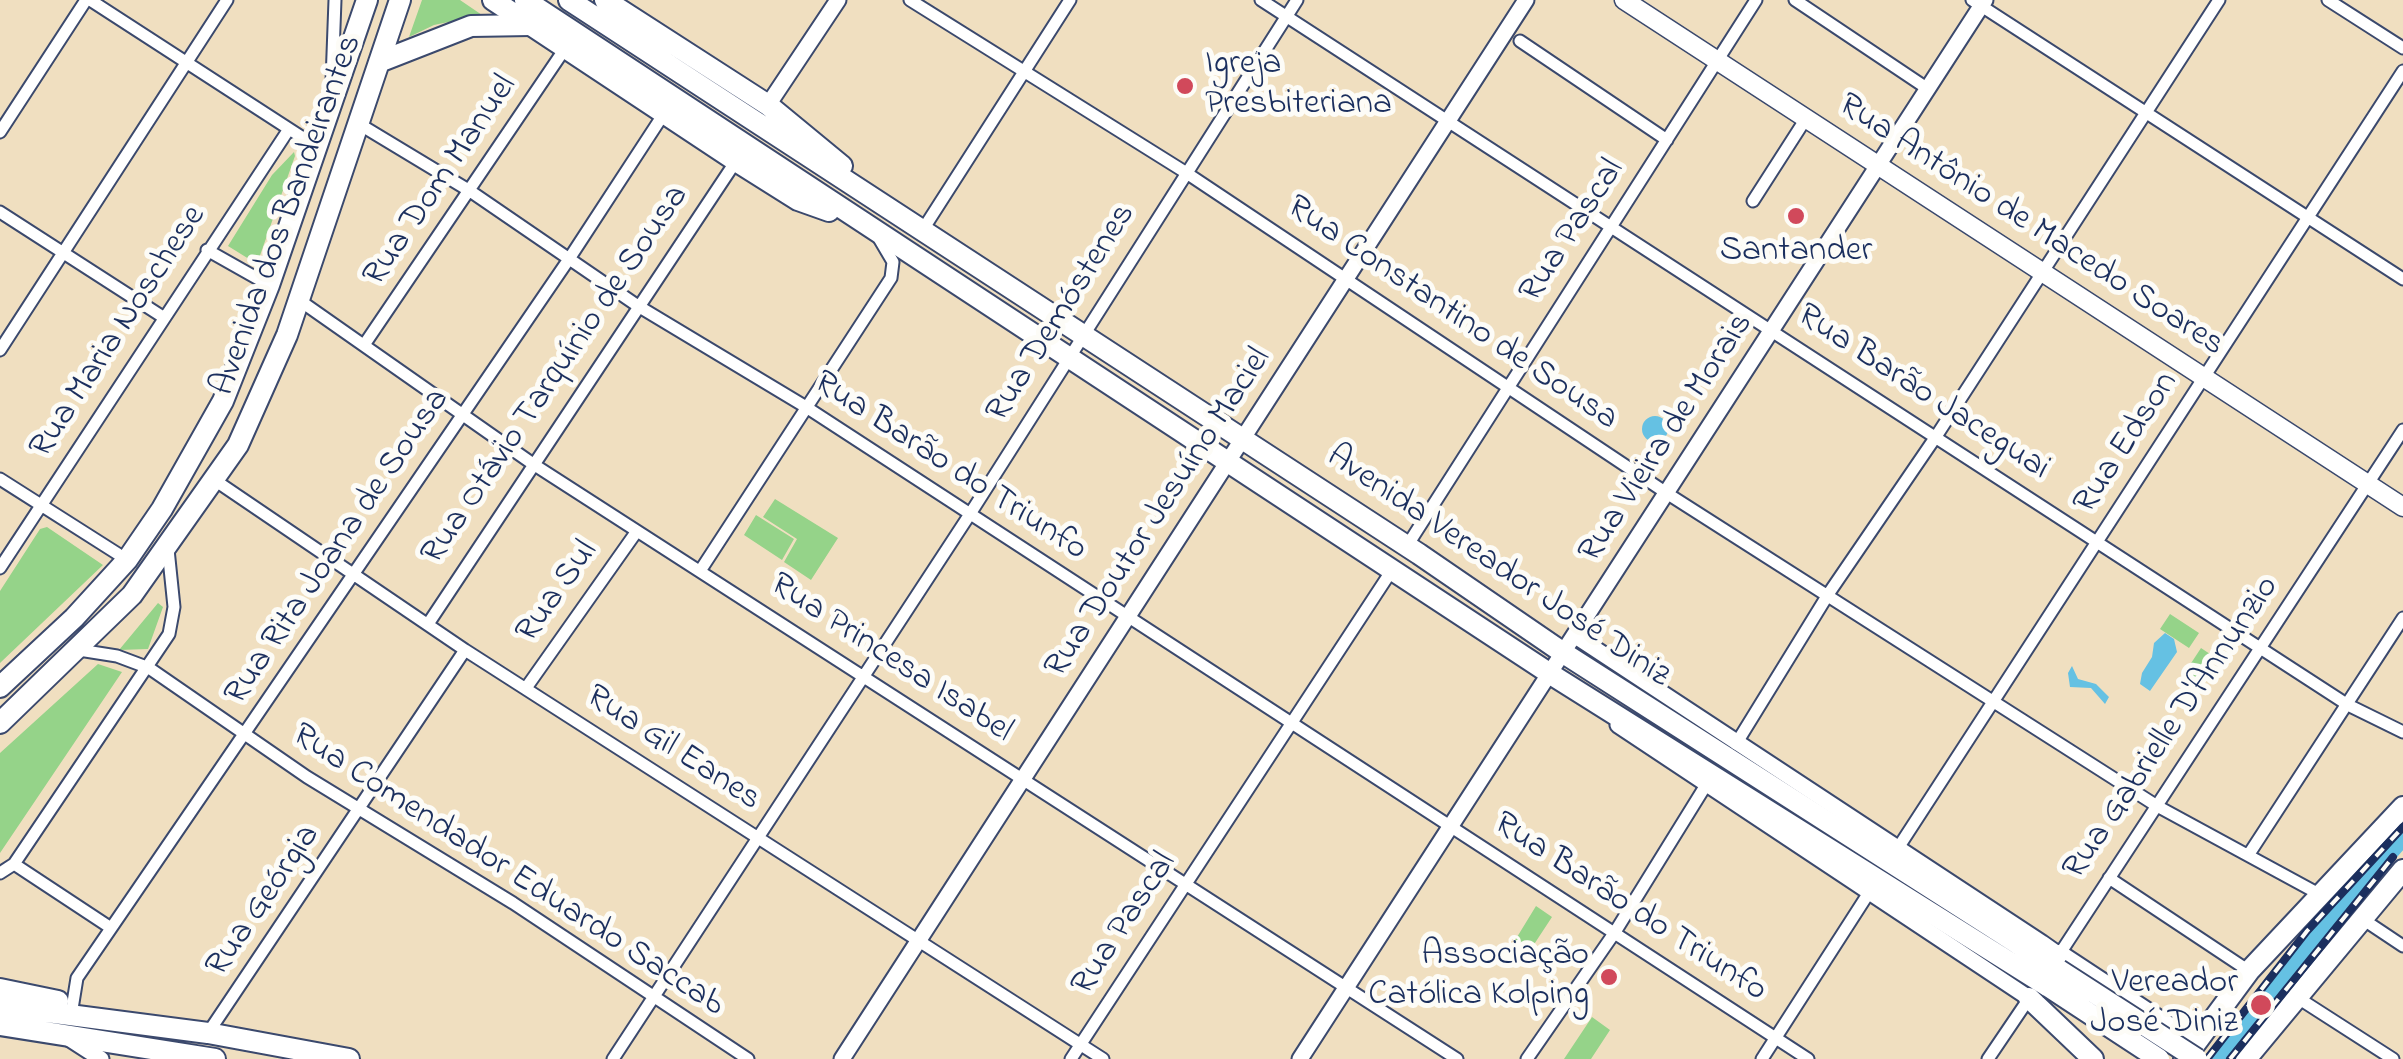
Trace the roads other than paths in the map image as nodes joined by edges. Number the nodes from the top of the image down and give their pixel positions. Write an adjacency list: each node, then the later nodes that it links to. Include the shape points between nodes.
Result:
1 (88, 0): 29 (street); 41 (street)
2 (227, 0): 29 (street)
3 (335, 0): 34 (street, Avenida dos Bandeirantes)
4 (367, 0): 34 (main road, Avenida dos Bandeirantes)
5 (400, 0): 28 (main road, Avenida dos Bandeirantes)
6 (493, 0): 23 (main road)
7 (525, 0): 52 (main road, Avenida Vereador José Diniz)
8 (569, 0): 47 (main road, Avenida Vereador José Diniz)
9 (838, 0): 33 (street)
10 (910, 0): 31 (street, Rua Constantino de Sousa)
11 (1070, 0): 31 (street)
12 (1260, 0): 22 (street, Rua Barão Jaceguai)
13 (1297, 0): 22 (street, Rua Demóstenes)
14 (1526, 0): 37 (street, Rua Doutor Jesuíno Maciel)
15 (1624, 0): 27 (main road, Rua Antônio de Macedo Soares)
16 (1756, 0): 27 (street, Rua Pascal)
17 (1796, 0): 32 (street)
18 (2218, 0): 35 (street)
19 (2328, 0): 25 (street)
20 (608, 1): 33 (main road)
21 (1980, 2): 32 (street, Rua Vieira de Morais); 35 (street)
22 (1286, 17): 37 (street, Rua Barão Jaceguai); 46 (street, Rua Demóstenes)
23 (532, 25): 26 (main road); 28 (main road, via 471,26)
24 (1520, 40): 42 (street)
25 (2403, 48)
26 (564, 50): 36 (main road); 48 (street, Rua Dom Manuel)
27 (1717, 61): 38 (main road, Rua Antônio de Macedo Soares); 42 (street, Rua Pascal)
28 (379, 62): 39 (main road, Avenida dos Bandeirantes)
29 (186, 63): 40 (street); 56 (street)
30 (2403, 70): 51 (street, Rua Edson)
31 (1022, 72): 46 (street, Rua Constantino de Sousa); 54 (street)
32 (1928, 89): 45 (street, Rua Vieira de Morais)
33 (768, 105): 47 (main road)
34 (331, 106): 43 (main road, Avenida dos Bandeirantes)
35 (2143, 110): 51 (street); 58 (street)
36 (662, 115): 44 (main road); 57 (street, Rua Rita Joana de Sousa)
37 (1448, 120): 53 (street, Rua Barão Jaceguai); 59 (street, Rua Doutor Jesuíno Maciel)
38 (1806, 120): 45 (main road, Rua Antônio de Macedo Soares); 49 (street)
39 (359, 124): 48 (street, Rua Barão do Triunfo); 62 (main road, Avenida dos Bandeirantes)
40 (289, 130): 43 (street); 55 (street, Rua Maria Noschese)
41 (0, 132)
42 (1667, 140): 53 (street, Rua Pascal)
43 (317, 146): 61 (main road, Avenida dos Bandeirantes)
44 (736, 162): 52 (main road, via 798,200); 63 (street, Rua Otávio Tarquínio de Sousa)
45 (1878, 167): 58 (main road, Rua Antônio de Macedo Soares); 65 (street, Rua Vieira de Morais)
46 (1186, 172): 59 (street, Rua Constantino de Sousa); 66 (street, Rua Demóstenes)
47 (862, 190): 54 (main road, Avenida Vereador José Diniz)
48 (470, 191): 57 (street, Rua Barão do Triunfo); 67 (street, Rua Dom Manuel)
49 (1754, 202)
50 (0, 212): 56 (street)
51 (2308, 216): 60 (street); 70 (street, Rua Edson)
52 (867, 228): 69 (main road, Avenida Vereador José Diniz); 72 (street, via 891,255 891,278)
53 (1610, 228): 65 (street, Rua Barão Jaceguai); 71 (street, Rua Pascal)
54 (922, 231): 66 (main road, Avenida Vereador José Diniz)
55 (207, 250): 61 (street); 64 (street, Rua Maria Noschese)
56 (63, 252): 64 (street); 68 (street)
57 (569, 259): 63 (street, Rua Barão do Triunfo); 73 (street, Rua Rita Joana de Sousa)
58 (2040, 274): 70 (main road, Rua Antônio de Macedo Soares); 75 (street)
59 (1348, 277): 71 (street, Rua Constantino de Sousa); 76 (street, Rua Doutor Jesuíno Maciel)
60 (2403, 280)
61 (269, 285): 106 (main road, Avenida dos Bandeirantes, via 222,401 162,508 127,560)
62 (299, 300): 67 (street, Rua Princesa Isabel); 80 (main road, Avenida dos Bandeirantes, via 254,416)
63 (638, 306): 72 (street, Rua Barão do Triunfo); 77 (street, Rua Otávio Tarquínio de Sousa)
64 (163, 317): 83 (street, Rua Maria Noschese)
65 (1774, 330): 75 (street, Rua Barão Jaceguai); 82 (street, Rua Vieira de Morais)
66 (1082, 335): 69 (street, Rua Demóstenes); 76 (main road, Avenida Vereador José Diniz)
67 (364, 345): 73 (street, Rua Princesa Isabel)
68 (0, 350)
69 (1067, 360): 78 (main road, Avenida Vereador José Diniz); 85 (street, Rua Demóstenes)
70 (2203, 378): 81 (main road, Rua Antônio de Macedo Soares); 87 (street, Rua Edson)
71 (1507, 386): 82 (street, Rua Constantino de Sousa); 88 (street, Rua Pascal)
72 (806, 407): 85 (street, Rua Barão do Triunfo); 92 (street)
73 (462, 414): 77 (street, Rua Princesa Isabel); 94 (street, Rua Rita Joana de Sousa)
74 (2403, 430): 81 (street, Rua Gabrielle D'Annunzio)
75 (1937, 436): 87 (street, Rua Barão Jaceguai); 95 (street)
76 (1244, 439): 78 (street, Rua Doutor Jesuíno Maciel); 88 (main road, Avenida Vereador José Diniz)
77 (533, 464): 86 (street, Rua Princesa Isabel); 98 (street, Rua Otávio Tarquínio de Sousa)
78 (1228, 464): 93 (main road, Avenida Vereador José Diniz); 96 (street, Rua Doutor Jesuíno Maciel)
79 (0, 479): 83 (street)
80 (216, 481): 89 (main road, Avenida dos Bandeirantes); 94 (street, Rua Gil Eanes)
81 (2368, 485): 84 (main road, Rua Antônio de Macedo Soares); 100 (street, Rua Gabrielle D'Annunzio)
82 (1668, 494): 95 (street, Rua Constantino de Sousa); 99 (street, Rua Vieira de Morais)
83 (40, 505): 90 (street); 91 (street, Rua Maria Noschese)
84 (2403, 508)
85 (970, 514): 96 (street, Rua Barão do Triunfo); 104 (street, Rua Demóstenes)
86 (637, 531): 92 (street, Rua Princesa Isabel); 107 (street, Rua Sul)
87 (2097, 542): 100 (street, Rua Barão Jaceguai); 109 (street, Rua Edson)
88 (1407, 546): 99 (main road, Avenida Vereador José Diniz)
89 (168, 548): 101 (main road, Avenida dos Bandeirantes); 103 (street, via 174,620)
90 (118, 554)
91 (0, 568)
92 (700, 570): 104 (street, Rua Princesa Isabel)
93 (1392, 570): 105 (main road, Avenida Vereador José Diniz); 112 (street, Rua Pascal)
94 (353, 572): 98 (street, Rua Gil Eanes); 114 (street, Rua Rita Joana de Sousa)
95 (1829, 593): 109 (street, Rua Constantino de Sousa); 115 (street)
96 (1128, 618): 112 (street, Rua Barão do Triunfo); 116 (street, Rua Doutor Jesuíno Maciel)
97 (2403, 618): 110 (street)
98 (428, 624): 102 (street, Rua Gil Eanes)
99 (1571, 646): 105 (street, Rua Vieira de Morais); 115 (street, Avenida Vereador José Diniz); 138 (main road, Avenida Vereador José Diniz)
100 (2262, 649): 110 (street, Rua Barão Jaceguai); 118 (street, Rua Gabrielle D'Annunzio)
101 (79, 650): 103 (street, Rua Comendador Eduardo Saccab); 111 (main road, Avenida dos Bandeirantes)
102 (466, 650): 107 (street, Rua Gil Eanes); 120 (street, Rua Geórgia)
103 (149, 668): 114 (street, Rua Comendador Eduardo Saccab); 125 (street)
104 (863, 673): 116 (street, Rua Princesa Isabel); 122 (street, Rua Demóstenes)
105 (1552, 674): 108 (main road, Avenida Vereador José Diniz); 121 (street, Rua Vieira de Morais)
106 (0, 687)
107 (526, 688): 122 (street, Rua Gil Eanes)
108 (1595, 701): 117 (street, Avenida Vereador José Diniz, via 1633,738); 138 (main road, Avenida Vereador José Diniz)
109 (1993, 702): 118 (street, Rua Constantino de Sousa); 123 (street, Rua Edson)
110 (2348, 705): 113 (street, Rua Barão Jaceguai); 124 (street)
111 (0, 722)
112 (1292, 724): 121 (street, Rua Barão do Triunfo); 129 (street, Rua Pascal)
113 (2403, 732)
114 (245, 737): 120 (street, Rua Comendador Eduardo Saccab); 133 (street, Rua Rita Joana de Sousa)
115 (1736, 744): 123 (street, Avenida Vereador José Diniz)
116 (1024, 779): 129 (street, Rua Princesa Isabel); 135 (street, Rua Doutor Jesuíno Maciel)
117 (1706, 785): 130 (street, Avenida Vereador José Diniz); 134 (street)
118 (2157, 806): 124 (street, Rua Constantino de Sousa); 128 (street, Rua Gabrielle D'Annunzio)
119 (2403, 808): 131 (main road)
120 (361, 810): 141 (street, Rua Comendador Eduardo Saccab); 148 (street, Rua Geórgia)
121 (1453, 826): 134 (street, Rua Barão do Triunfo); 139 (street, Rua Vieira de Morais)
122 (756, 837): 135 (street, Rua Gil Eanes); 141 (street, Rua Demóstenes)
123 (1898, 848): 138 (street, Avenida Vereador José Diniz)
124 (2249, 854): 131 (street, Rua Constantino de Sousa)
125 (14, 864): 127 (street); 133 (street)
126 (2403, 870): 132 (main road)
127 (0, 873)
128 (2109, 878): 137 (street); 138 (street, Rua Gabrielle D'Annunzio)
129 (1186, 884): 139 (street, Rua Princesa Isabel); 151 (street, Rua Pascal)
130 (1870, 891): 138 (street, Avenida Vereador José Diniz); 149 (street)
131 (2319, 894): 137 (main road)
132 (2360, 917): 136 (street); 142 (main road)
133 (111, 928): 144 (street, Rua Rita Joana de Sousa, via 74,986)
134 (1615, 932): 149 (street, Rua Barão do Triunfo); 164 (street)
135 (918, 941): 151 (street, Rua Gil Eanes); 159 (street, Rua Doutor Jesuíno Maciel)
136 (2403, 946)
137 (2249, 971): 152 (main road)
138 (2048, 976): 146 (main road); 152 (main road, Avenida Vereador José Diniz, bridge); 167 (street, Rua Gabrielle D'Annunzio); 168 (main road); 170 (main road, Avenida Vereador José Diniz, bridge)
139 (1346, 986): 162 (street, Rua Vieira de Morais); 163 (street, Rua Princesa Isabel)
140 (0, 989): 144 (main road, via 60,1002)
141 (653, 996): 157 (street, Rua Demóstenes); 158 (street, Rua Comendador Eduardo Saccab)
142 (2295, 996): 153 (main road); 172 (street)
143 (0, 1006): 144 (main road)
144 (67, 1021): 147 (main road); 148 (main road); 154 (main road); 155 (street)
145 (0, 1025): 147 (main road)
146 (2166, 1026): 152 (main road); 169 (main road)
147 (35, 1032): 150 (main road)
148 (208, 1034): 156 (main road)
149 (1776, 1038): 165 (street); 166 (street, Rua Barão do Triunfo)
150 (0, 1039)
151 (1081, 1044): 160 (street, Rua Pascal); 161 (street, Rua Gil Eanes)
152 (2197, 1050): 171 (main road)
153 (2250, 1057)
154 (200, 1058)
155 (100, 1059)
156 (349, 1059)
157 (613, 1059)
158 (748, 1059)
159 (842, 1059)
160 (1072, 1059)
161 (1103, 1059)
162 (1300, 1059)
163 (1457, 1059)
164 (1527, 1059)
165 (1762, 1059)
166 (1808, 1059)
167 (1988, 1059)
168 (2093, 1059)
169 (2147, 1059)
170 (2160, 1059)
171 (2184, 1059)
172 (2393, 1059)

